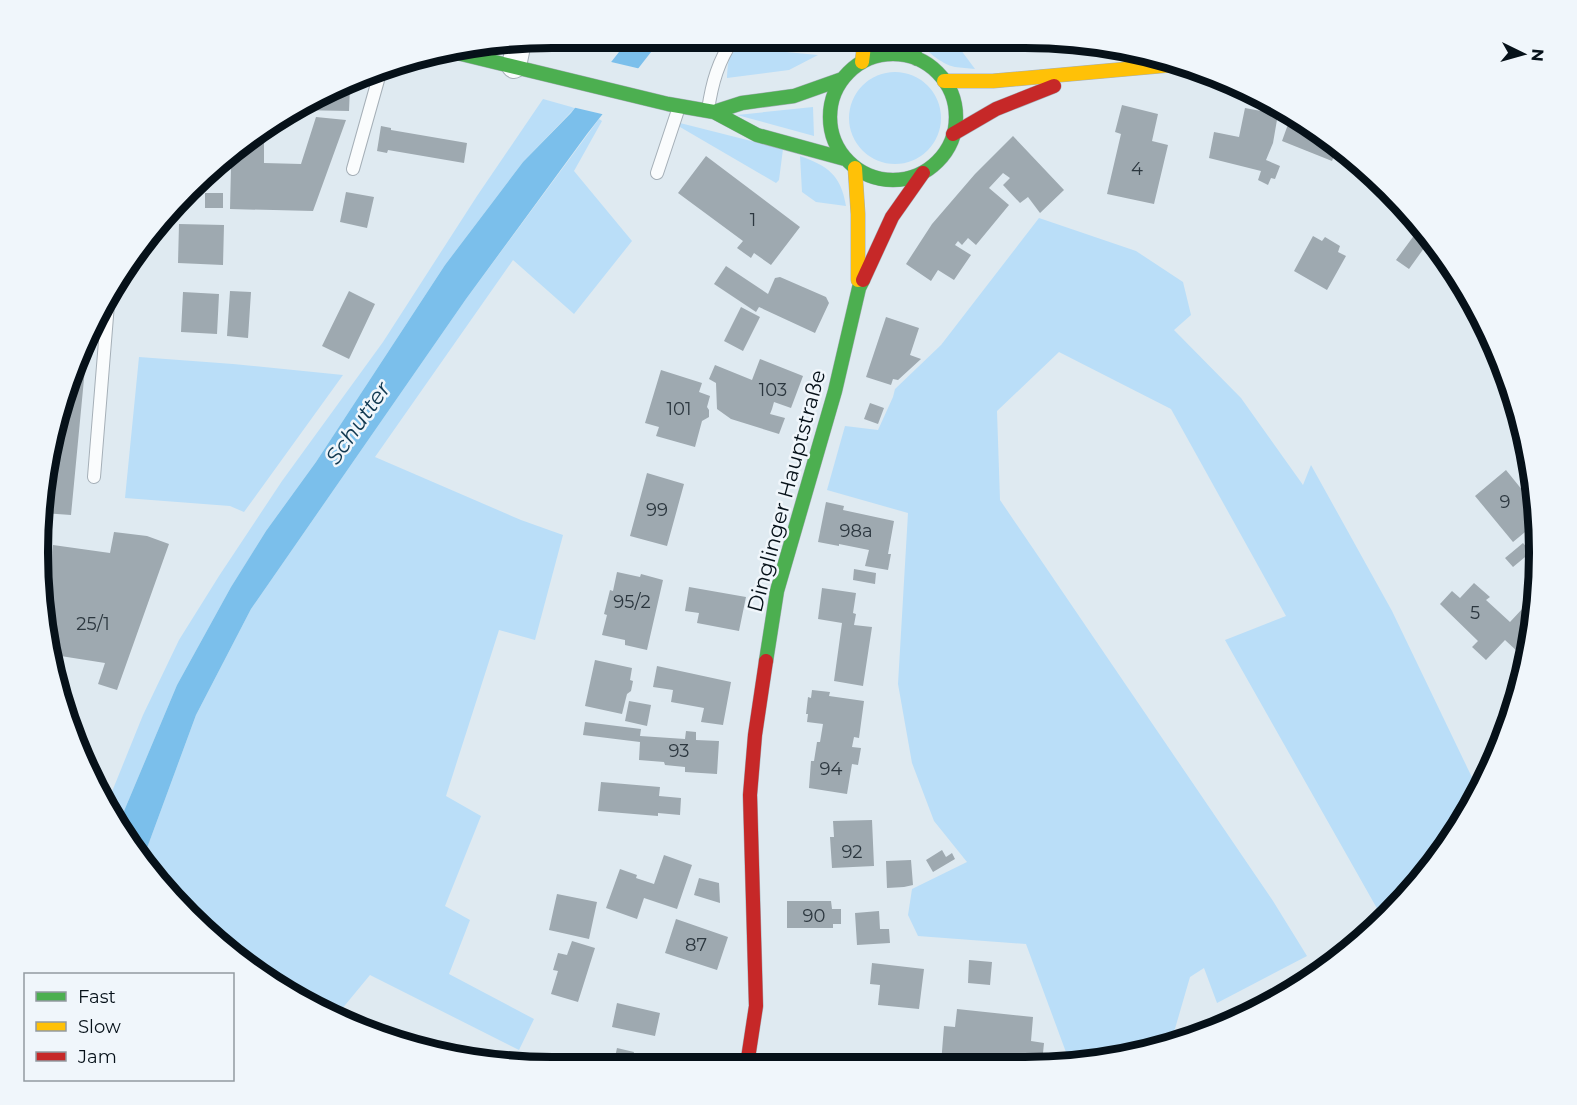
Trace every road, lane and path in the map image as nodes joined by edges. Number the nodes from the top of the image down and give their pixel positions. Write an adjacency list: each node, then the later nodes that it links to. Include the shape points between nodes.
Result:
1 (727, 48): 15 (lane, via 712,85)
2 (864, 48): 7 (main road)
3 (912, 48): 6 (main road)
4 (517, 49): 9 (street)
5 (468, 55): 9 (main road)
6 (917, 59): 7 (main road, via 898,54); 13 (main road)
7 (862, 62): 12 (main road)
8 (1156, 65): 10 (main road)
9 (514, 66): 14 (main road)
10 (1089, 72): 13 (main road, via 993,81); 16 (main road, via 996,109)
11 (378, 79): 18 (lane)
12 (842, 79): 15 (main road, via 794,96); 17 (main road, via 832,98 830,120 834,141)
13 (944, 81): 16 (main road, via 953,97)
14 (674, 105): 15 (main road); 19 (lane)
15 (711, 112): 17 (main road, via 757,135)
16 (953, 134): 20 (main road, via 942,157)
17 (850, 164): 20 (main road, via 871,177 888,180); 21 (main road, Dinglinger Hauptstraße, via 858,214)
18 (353, 169)
19 (657, 173)
20 (923, 173): 21 (main road, Dinglinger Hauptstraße, via 892,217)
21 (858, 288): 24 (main road, Dinglinger Hauptstraße, via 835,392 777,591 755,735 750,795 756,1006)
22 (107, 316): 23 (lane)
23 (94, 477)
24 (748, 1057)

